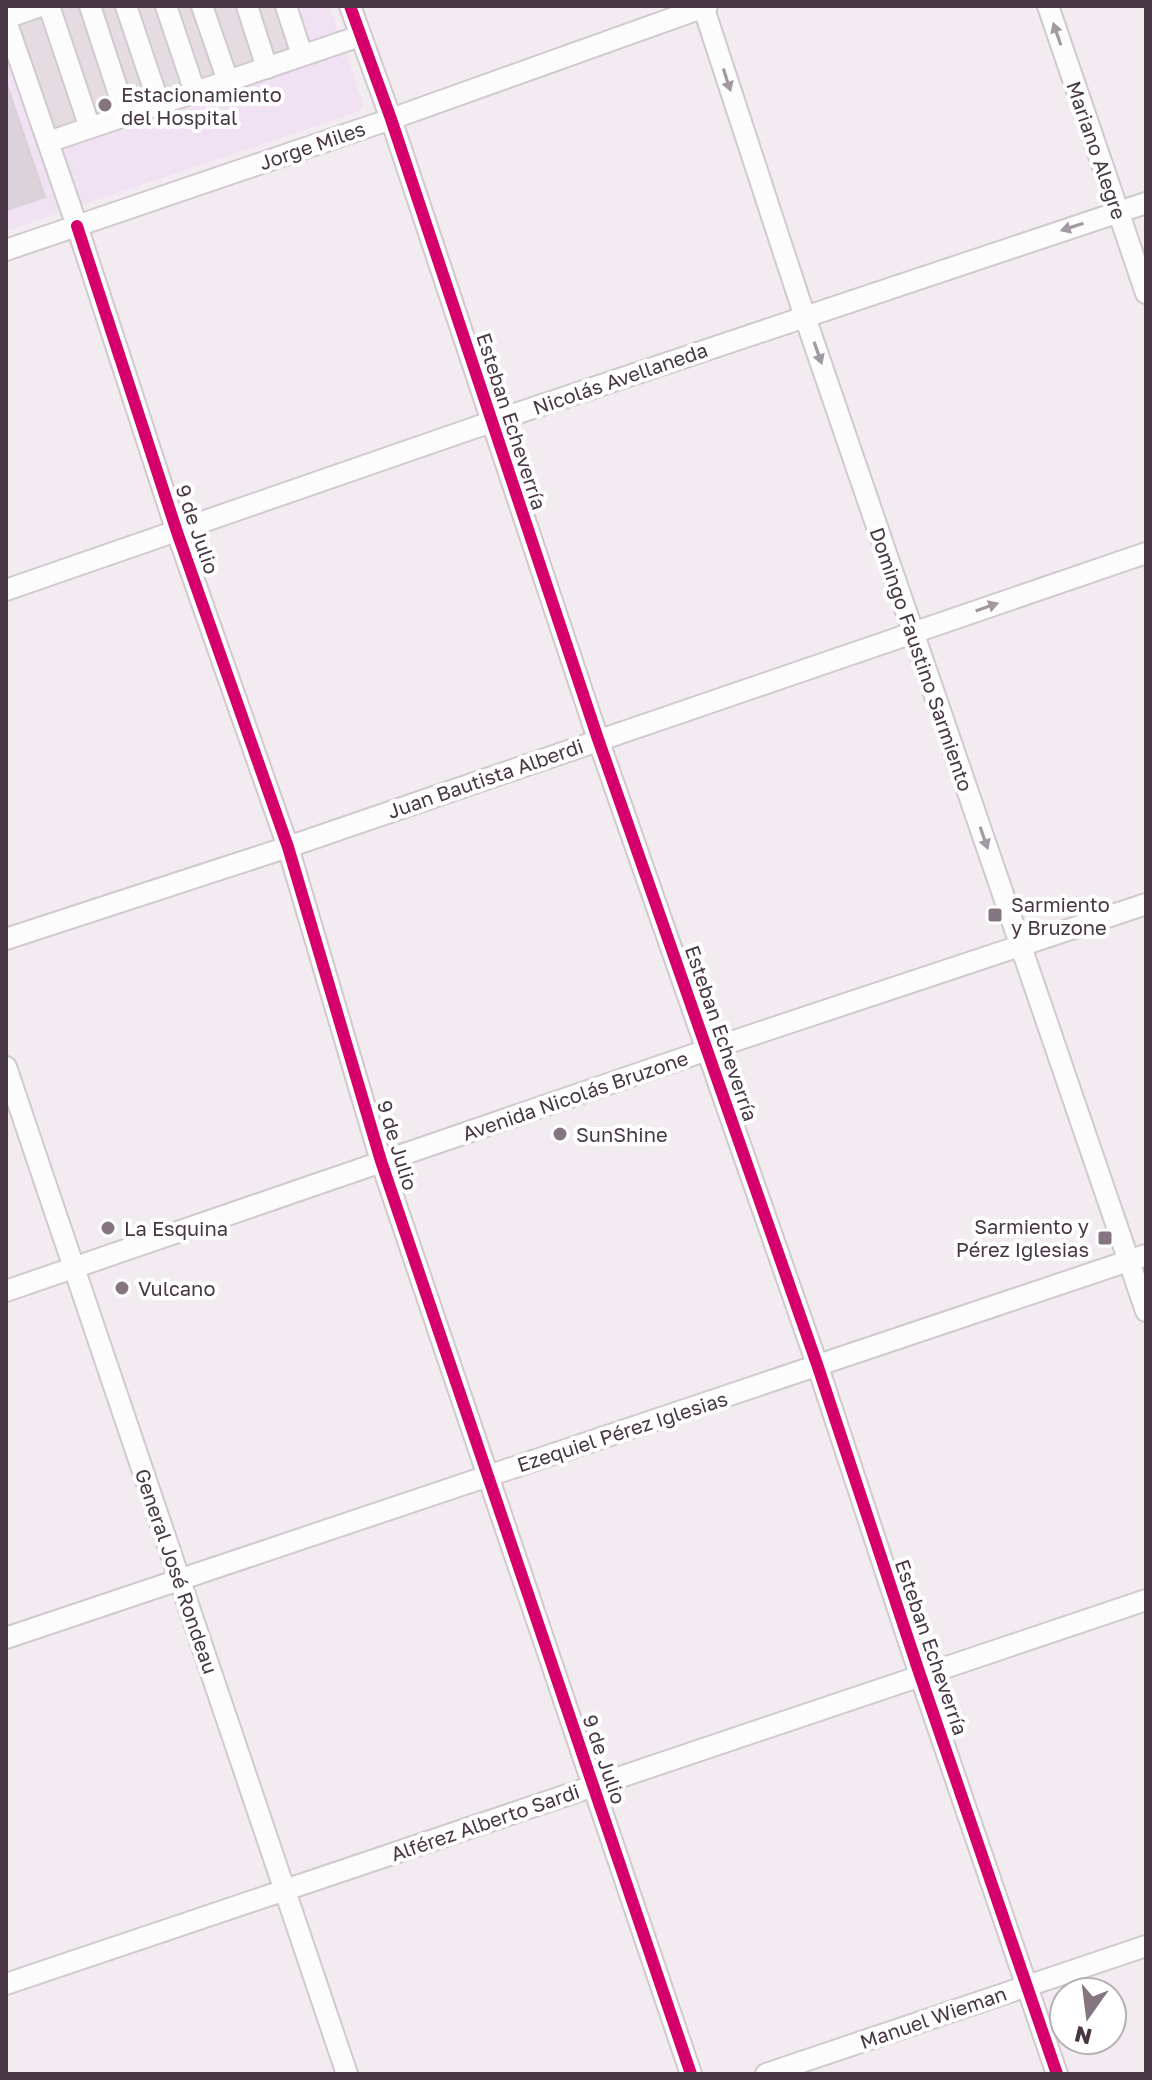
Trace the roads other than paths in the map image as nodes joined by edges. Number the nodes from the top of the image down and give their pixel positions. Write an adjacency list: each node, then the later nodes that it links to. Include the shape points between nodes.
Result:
1 (40, 6): 12 (street)
2 (49, 6): 21 (street)
3 (90, 6): 19 (street)
4 (126, 6): 18 (street)
5 (166, 6): 17 (street)
6 (202, 6): 16 (street)
7 (247, 6): 15 (street)
8 (286, 6): 14 (street)
9 (350, 6): 13 (street, Esteban Echeverría)
10 (704, 6): 20 (street, Jorge Miles); 28 (street, Domingo Faustino Sarmiento, one-way to 28)
11 (1048, 6): 24 (street, Mariano Alegre, one-way to 11)
12 (6, 20): 22 (street, 9 de Julio)
13 (360, 36): 14 (street); 20 (street, Esteban Echeverría)
14 (302, 55): 15 (street)
15 (267, 68): 16 (street)
16 (228, 81): 17 (street)
17 (195, 92): 18 (street)
18 (159, 104): 19 (street)
19 (126, 116): 21 (street)
20 (391, 119): 25 (street, Jorge Miles); 29 (street, Esteban Echeverría)
21 (90, 128): 22 (street)
22 (48, 142): 25 (street, 9 de Julio)
23 (1146, 203): 24 (street, Nicolás Avellaneda)
24 (1118, 212): 27 (street, Mariano Alegre); 28 (street, Nicolás Avellaneda, one-way to 28)
25 (77, 226): 26 (street, Jorge Miles); 30 (street, 9 de Julio)
26 (6, 250)
27 (1146, 293)
28 (805, 317): 29 (street, Nicolás Avellaneda); 33 (street, Domingo Faustino Sarmiento, one-way to 33)
29 (491, 422): 30 (street, Nicolás Avellaneda); 34 (street, Esteban Echeverría)
30 (177, 532): 32 (street, Nicolás Avellaneda); 35 (street, 9 de Julio)
31 (1146, 553): 33 (street, Juan Bautista Alberdi, one-way to 31)
32 (6, 590)
33 (913, 633): 34 (street, Juan Bautista Alberdi); 38 (street, Domingo Faustino Sarmiento, one-way to 38)
34 (598, 739): 35 (street, Juan Bautista Alberdi); 39 (street, Esteban Echeverría)
35 (288, 847): 37 (street, Juan Bautista Alberdi); 41 (street, 9 de Julio)
36 (1146, 904): 38 (street, Avenida Nicolás Bruzone)
37 (6, 939)
38 (1021, 946): 39 (street, Avenida Nicolás Bruzone); 42 (street, Domingo Faustino Sarmiento)
39 (707, 1050): 41 (street, Avenida Nicolás Bruzone); 46 (street, Esteban Echeverría)
40 (6, 1067): 43 (street, General José Rondeau)
41 (381, 1161): 43 (street, Avenida Nicolás Bruzone); 47 (street, 9 de Julio)
42 (1137, 1258): 45 (street, Domingo Faustino Sarmiento); 46 (street, Ezequiel Pérez Iglesias)
43 (75, 1267): 44 (street, Avenida Nicolás Bruzone); 48 (street, General José Rondeau)
44 (6, 1291)
45 (1146, 1311)
46 (818, 1367): 47 (street, Ezequiel Pérez Iglesias); 51 (street, Esteban Echeverría)
47 (487, 1475): 48 (street, Ezequiel Pérez Iglesias); 52 (street, 9 de Julio)
48 (180, 1580): 50 (street, Ezequiel Pérez Iglesias); 53 (street, General José Rondeau)
49 (1146, 1600): 51 (street, Alférez Alberto Sardi)
50 (6, 1638)
51 (920, 1675): 52 (street, Alférez Alberto Sardi); 56 (street, Esteban Echeverría)
52 (593, 1786): 53 (street, Alférez Alberto Sardi); 58 (street, 9 de Julio)
53 (285, 1890): 55 (street, Alférez Alberto Sardi); 57 (street, General José Rondeau)
54 (1146, 1946): 56 (street, Manuel Wieman)
55 (6, 1984)
56 (1027, 1986): 59 (street, Manuel Wieman); 60 (street, Esteban Echeverría)
57 (347, 2074)
58 (691, 2074)
59 (766, 2074)
60 (1057, 2074)

